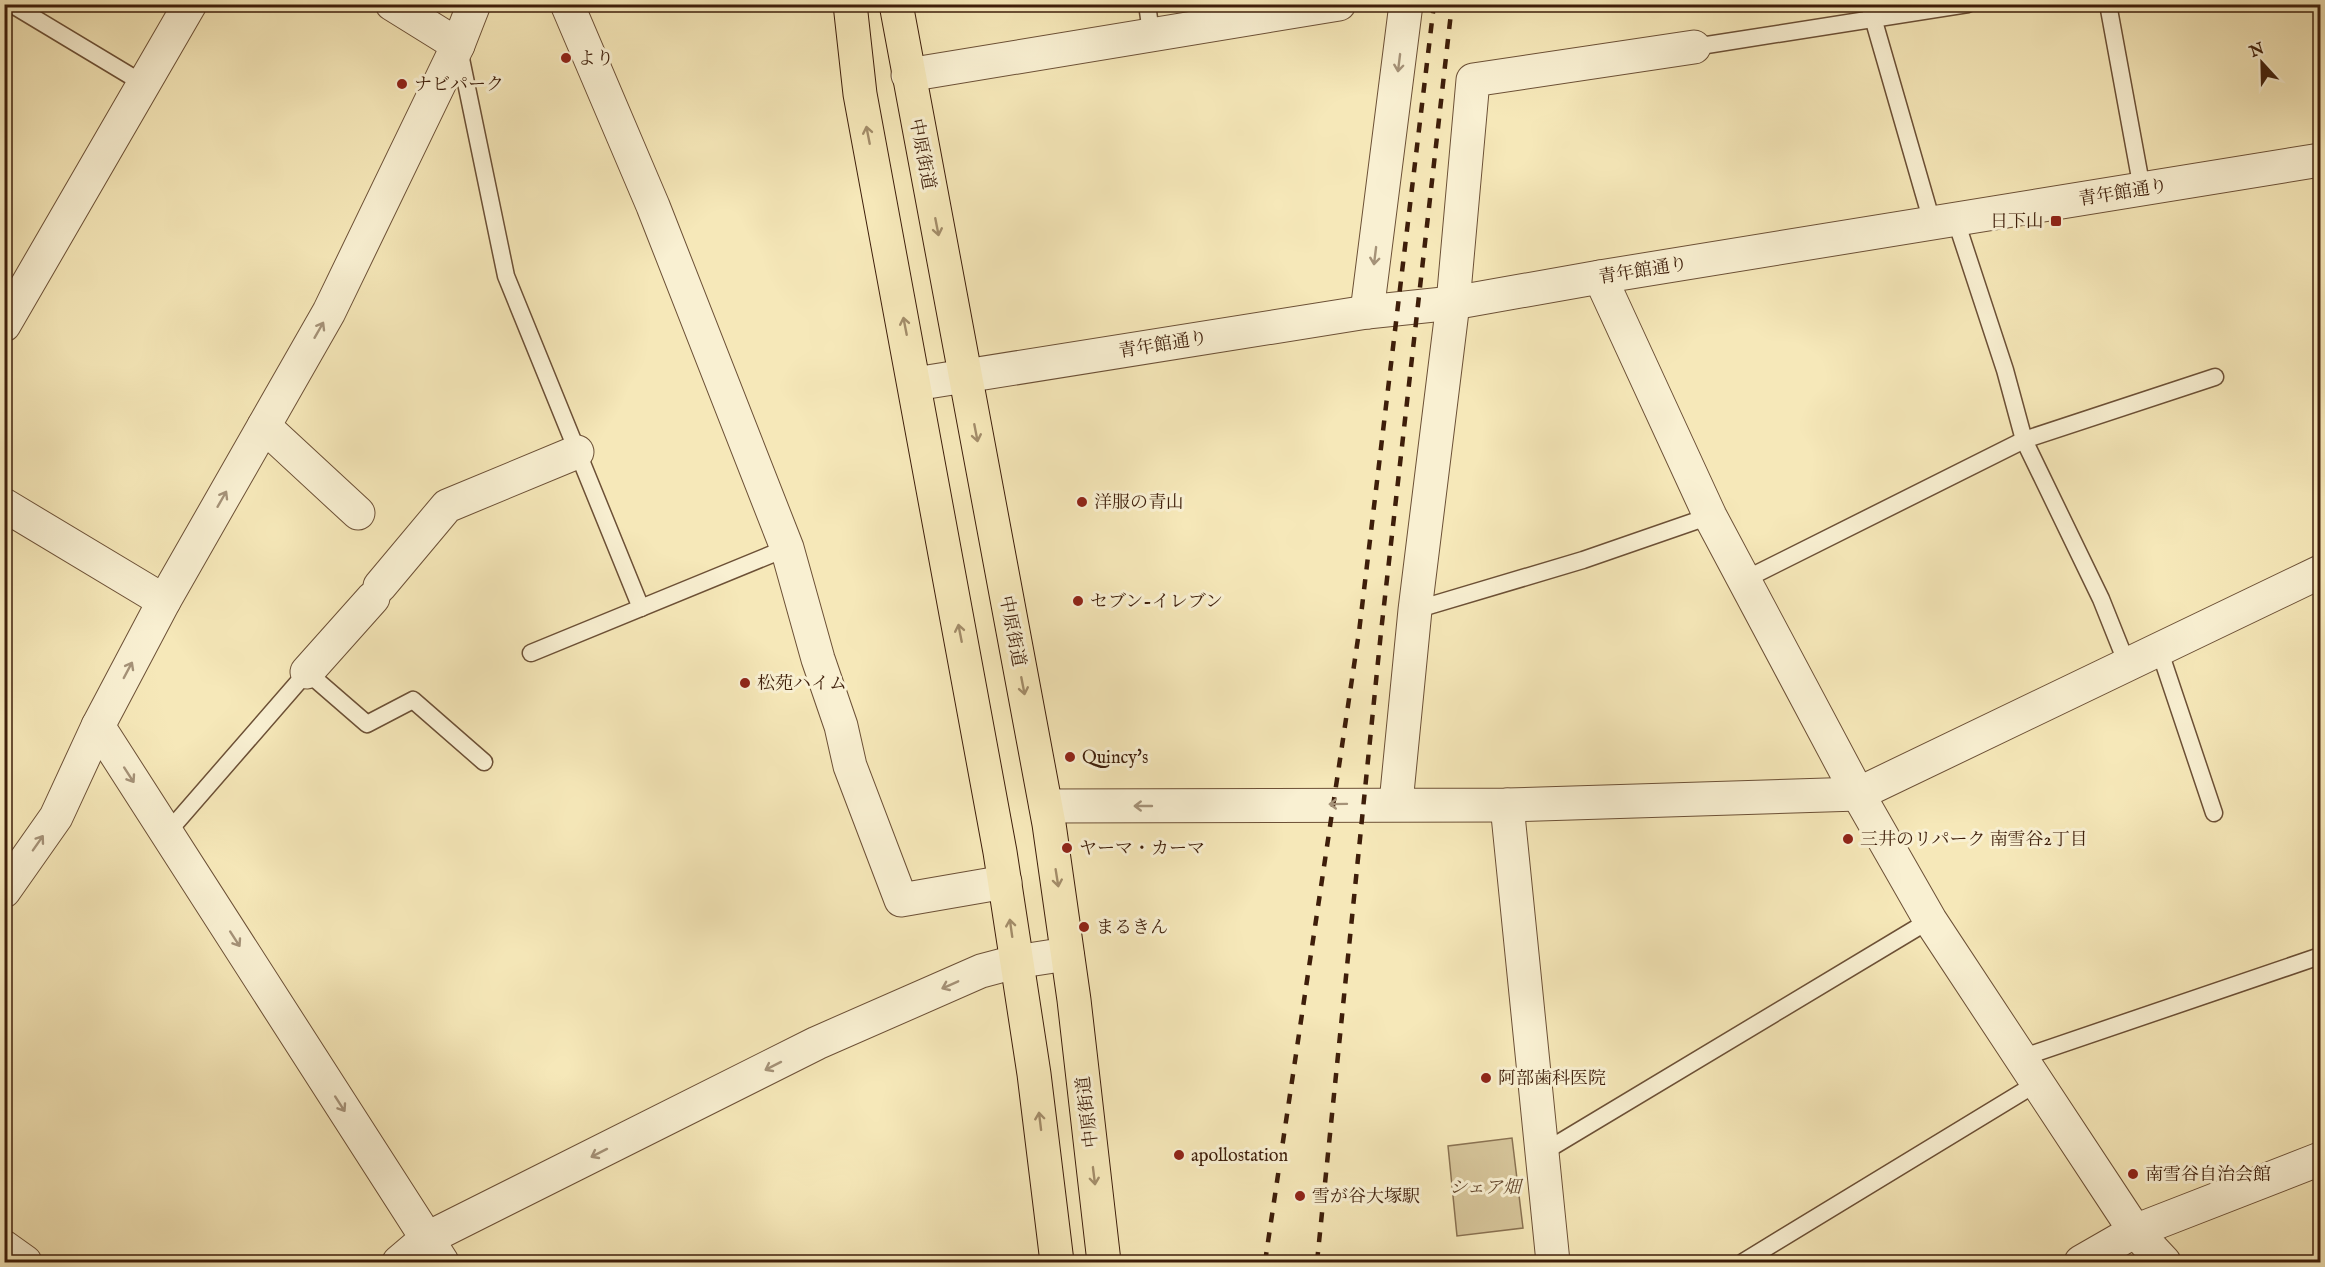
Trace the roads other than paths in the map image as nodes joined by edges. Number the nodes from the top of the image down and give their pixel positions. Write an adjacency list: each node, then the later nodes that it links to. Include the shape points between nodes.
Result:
1 (11, 4): 17 (lane)
2 (190, 4): 17 (street)
3 (392, 4): 14 (street)
4 (474, 4): 14 (street)
5 (567, 4): 34 (street, via 654,206)
6 (850, 4): 27 (main road, one-way to 6, via 860,94)
7 (896, 4): 16 (main road, 中原街道)
8 (1339, 4): 13 (street)
9 (1406, 4): 23 (street, one-way to 23)
10 (1968, 4): 12 (lane)
11 (2108, 4): 19 (lane)
12 (1871, 12): 15 (lane); 20 (lane)
13 (1149, 19): 16 (street)
14 (458, 45): 28 (street, one-way to 14, via 329,312); 30 (lane, via 506,276)
15 (1694, 47): 22 (street, via 1473,80)
16 (908, 75): 25 (main road, 中原街道, one-way to 25)
17 (144, 84): 24 (street)
18 (2320, 160): 19 (street, 青年館通り)
19 (2142, 189): 20 (street, 青年館通り)
20 (1944, 220): 21 (street, 青年館通り); 29 (lane, via 2005,370)
21 (1600, 277): 22 (street, 青年館通り); 33 (street)
22 (1453, 303): 23 (street, 青年館通り); 39 (street)
23 (1367, 312): 25 (street, 青年館通り)
24 (4, 325)
25 (966, 375): 27 (street, 青年館通り); 49 (main road, 中原街道, one-way to 49)
26 (2215, 377): 29 (lane)
27 (915, 384): 52 (main road, one-way to 27)
28 (264, 426): 32 (street); 37 (street, one-way to 28)
29 (2024, 440): 36 (lane); 42 (lane, via 2101,599)
30 (577, 452): 38 (lane); 43 (street, via 447,506)
31 (4, 505): 37 (street)
32 (358, 513)
33 (1710, 516): 36 (street); 39 (lane, via 1583,560)
34 (787, 548): 38 (lane); 52 (street, via 850,766 901,900)
35 (2320, 572): 40 (street)
36 (1744, 580): 46 (street)
37 (164, 601): 44 (street, one-way to 37)
38 (641, 608): 41 (lane)
39 (1415, 610): 47 (street)
40 (2159, 649): 42 (street); 50 (lane)
41 (531, 653)
42 (2127, 664): 46 (street)
43 (307, 672): 45 (lane, via 367,724 413,700); 51 (lane)
44 (98, 726): 51 (street, one-way to 51); 53 (street, one-way to 44, via 57,818)
45 (484, 762)
46 (1858, 794): 48 (street); 54 (street)
47 (1396, 803): 48 (street); 49 (street, one-way to 49)
48 (1507, 805): 59 (street)
49 (1046, 806): 55 (main road, 中原街道, one-way to 55)
50 (2214, 813)
51 (167, 833): 63 (street, one-way to 63)
52 (1005, 882): 57 (main road, one-way to 52)
53 (4, 891)
54 (1930, 920): 58 (street); 59 (lane)
55 (1067, 954): 57 (street); 67 (main road, 中原街道, one-way to 67)
56 (2320, 956): 58 (lane)
57 (1016, 962): 63 (street, one-way to 63, via 981,971 817,1044); 66 (main road, one-way to 57)
58 (2029, 1071): 61 (street); 69 (lane)
59 (1542, 1153): 68 (street)
60 (2320, 1159): 61 (street)
61 (2135, 1231): 70 (street); 71 (street)
62 (4, 1247): 64 (street)
63 (434, 1251): 65 (street)
64 (25, 1263)
65 (399, 1263)
66 (1057, 1263)
67 (1104, 1263)
68 (1553, 1263)
69 (1743, 1263)
70 (2081, 1263)
71 (2164, 1263)

